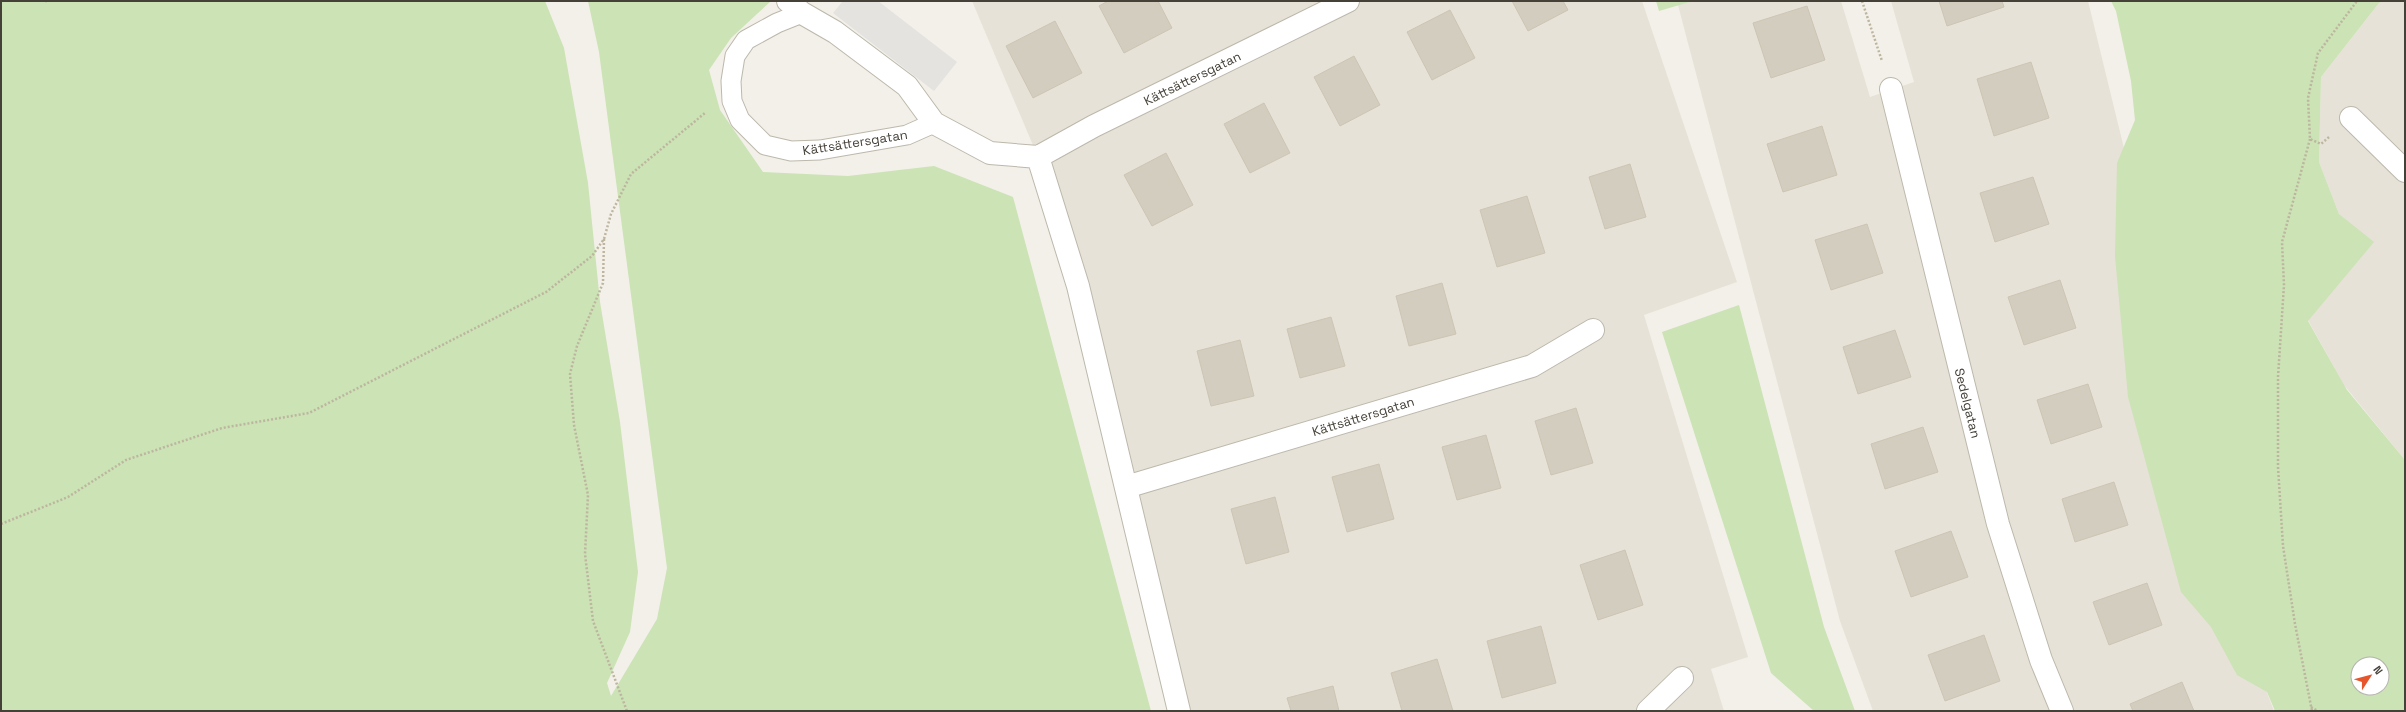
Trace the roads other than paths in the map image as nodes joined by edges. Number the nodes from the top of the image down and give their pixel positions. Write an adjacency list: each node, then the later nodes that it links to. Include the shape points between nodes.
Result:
1 (1348, 1): 6 (street, Kättsättersgatan, via 1094,126)
2 (795, 7): 5 (street, Kättsättersgatan, via 835,32 907,86); 5 (lane, Kättsättersgatan, via 777,23 746,40 735,56 731,81 732,101 740,120 765,145 791,151 820,150 907,135)
3 (1891, 89): 13 (street, Sedelgatan, via 1998,524 2041,660)
4 (2351, 118): 7 (street)
5 (934, 123): 6 (street, Kättsättersgatan, via 990,153)
6 (1038, 157): 9 (street, via 1078,286)
7 (2405, 171)
8 (1593, 330): 9 (street, Kättsättersgatan, via 1532,366)
9 (1126, 487): 11 (street)
10 (1682, 678): 12 (street)
11 (1179, 711)
12 (1648, 711)
13 (2062, 711)

